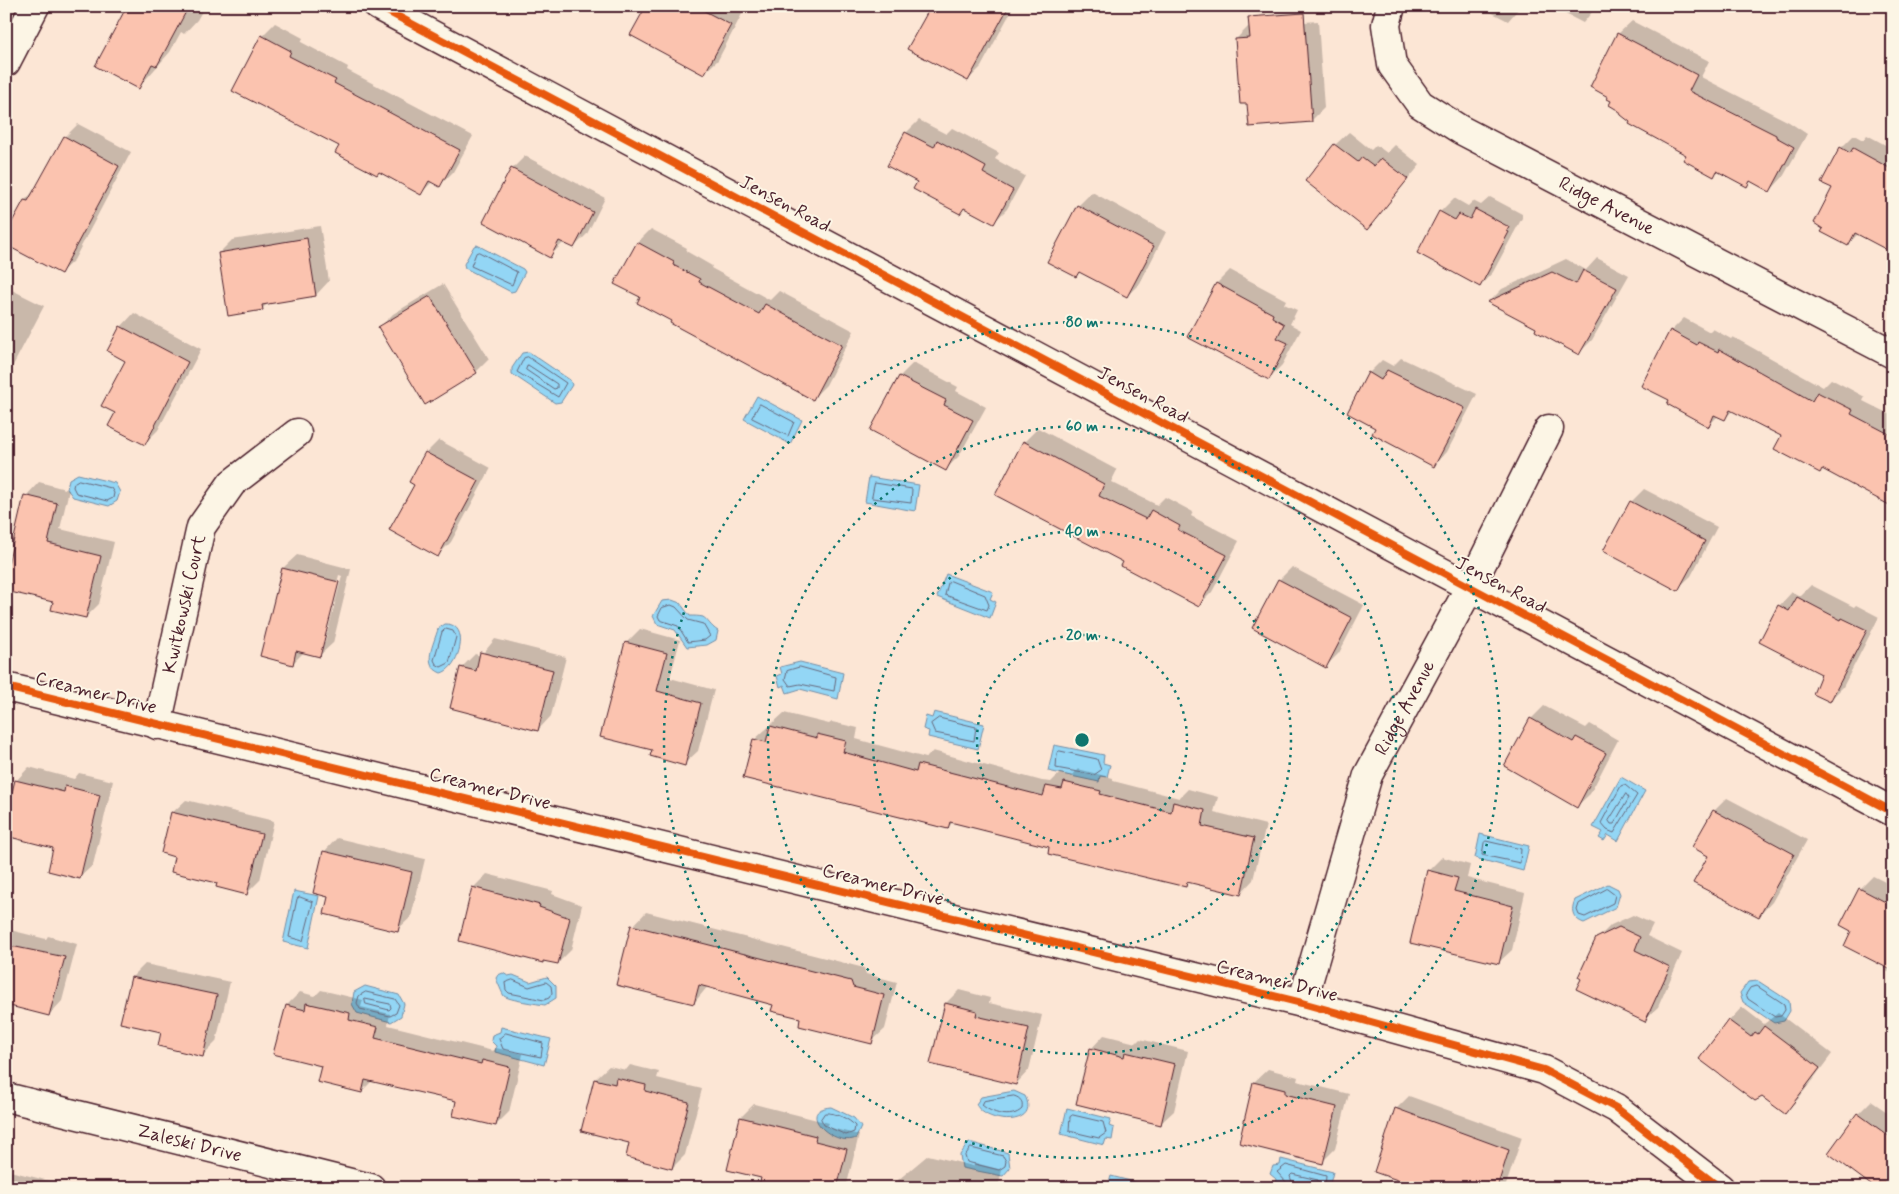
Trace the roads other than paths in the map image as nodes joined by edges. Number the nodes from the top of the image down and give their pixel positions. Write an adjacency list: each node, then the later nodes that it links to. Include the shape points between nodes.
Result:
1 (35, 6): 4 (street)
2 (378, 6): 8 (street, Jensen Road)
3 (1391, 6): 5 (street, Ridge Avenue, via 1386,25 1392,65 1420,104 1461,130)
4 (6, 62)
5 (1893, 354)
6 (1549, 428): 8 (street, Ridge Avenue)
7 (297, 433): 10 (street, Kwitkowski Court, via 232,483 201,527)
8 (1470, 587): 11 (street, Jensen Road); 12 (street, Ridge Avenue, via 1368,775)
9 (6, 687): 10 (street, Creamer Drive)
10 (157, 725): 12 (street, Creamer Drive)
11 (1893, 812)
12 (1302, 1003): 15 (street, Creamer Drive, via 1544,1070 1616,1108)
13 (6, 1097): 14 (street, Zaleski Drive)
14 (372, 1188)
15 (1720, 1188)

